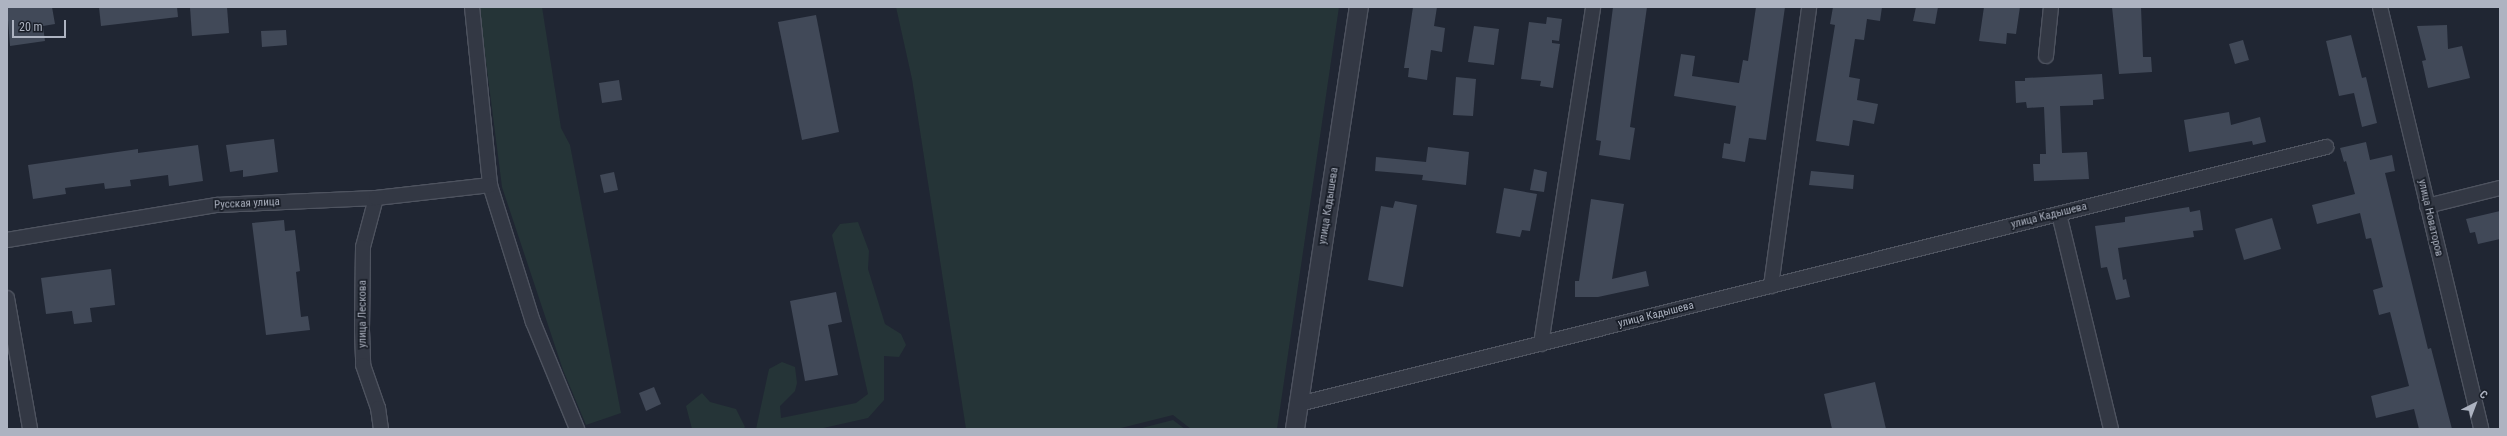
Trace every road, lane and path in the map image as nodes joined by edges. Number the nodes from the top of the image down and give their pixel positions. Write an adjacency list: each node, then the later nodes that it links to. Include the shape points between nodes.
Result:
1 (472, 7): 9 (street)
2 (1359, 7): 18 (street, улица Кадышева)
3 (1593, 7): 17 (street)
4 (1809, 7): 15 (street)
5 (2051, 7): 7 (street)
6 (2380, 7): 12 (street, улица Новаторов)
7 (2046, 56)
8 (2326, 147): 13 (street, улица Кадышева)
9 (490, 185): 11 (street, Русская улица); 21 (street, via 532,322)
10 (2500, 188): 12 (street)
11 (376, 198): 14 (street, Русская улица, via 217,205); 20 (street, улица Лескова, via 364,247 362,330 363,365 378,408)
12 (2427, 206): 24 (street, улица Новаторов)
13 (2059, 214): 15 (street, улица Кадышева); 23 (street)
14 (7, 240)
15 (1771, 286): 17 (street, улица Кадышева)
16 (7, 298): 19 (street)
17 (1541, 344): 18 (street, улица Кадышева)
18 (1299, 404): 22 (street, улица Кадышева)
19 (30, 429)
20 (381, 429)
21 (577, 429)
22 (1295, 429)
23 (2111, 429)
24 (2481, 429)

